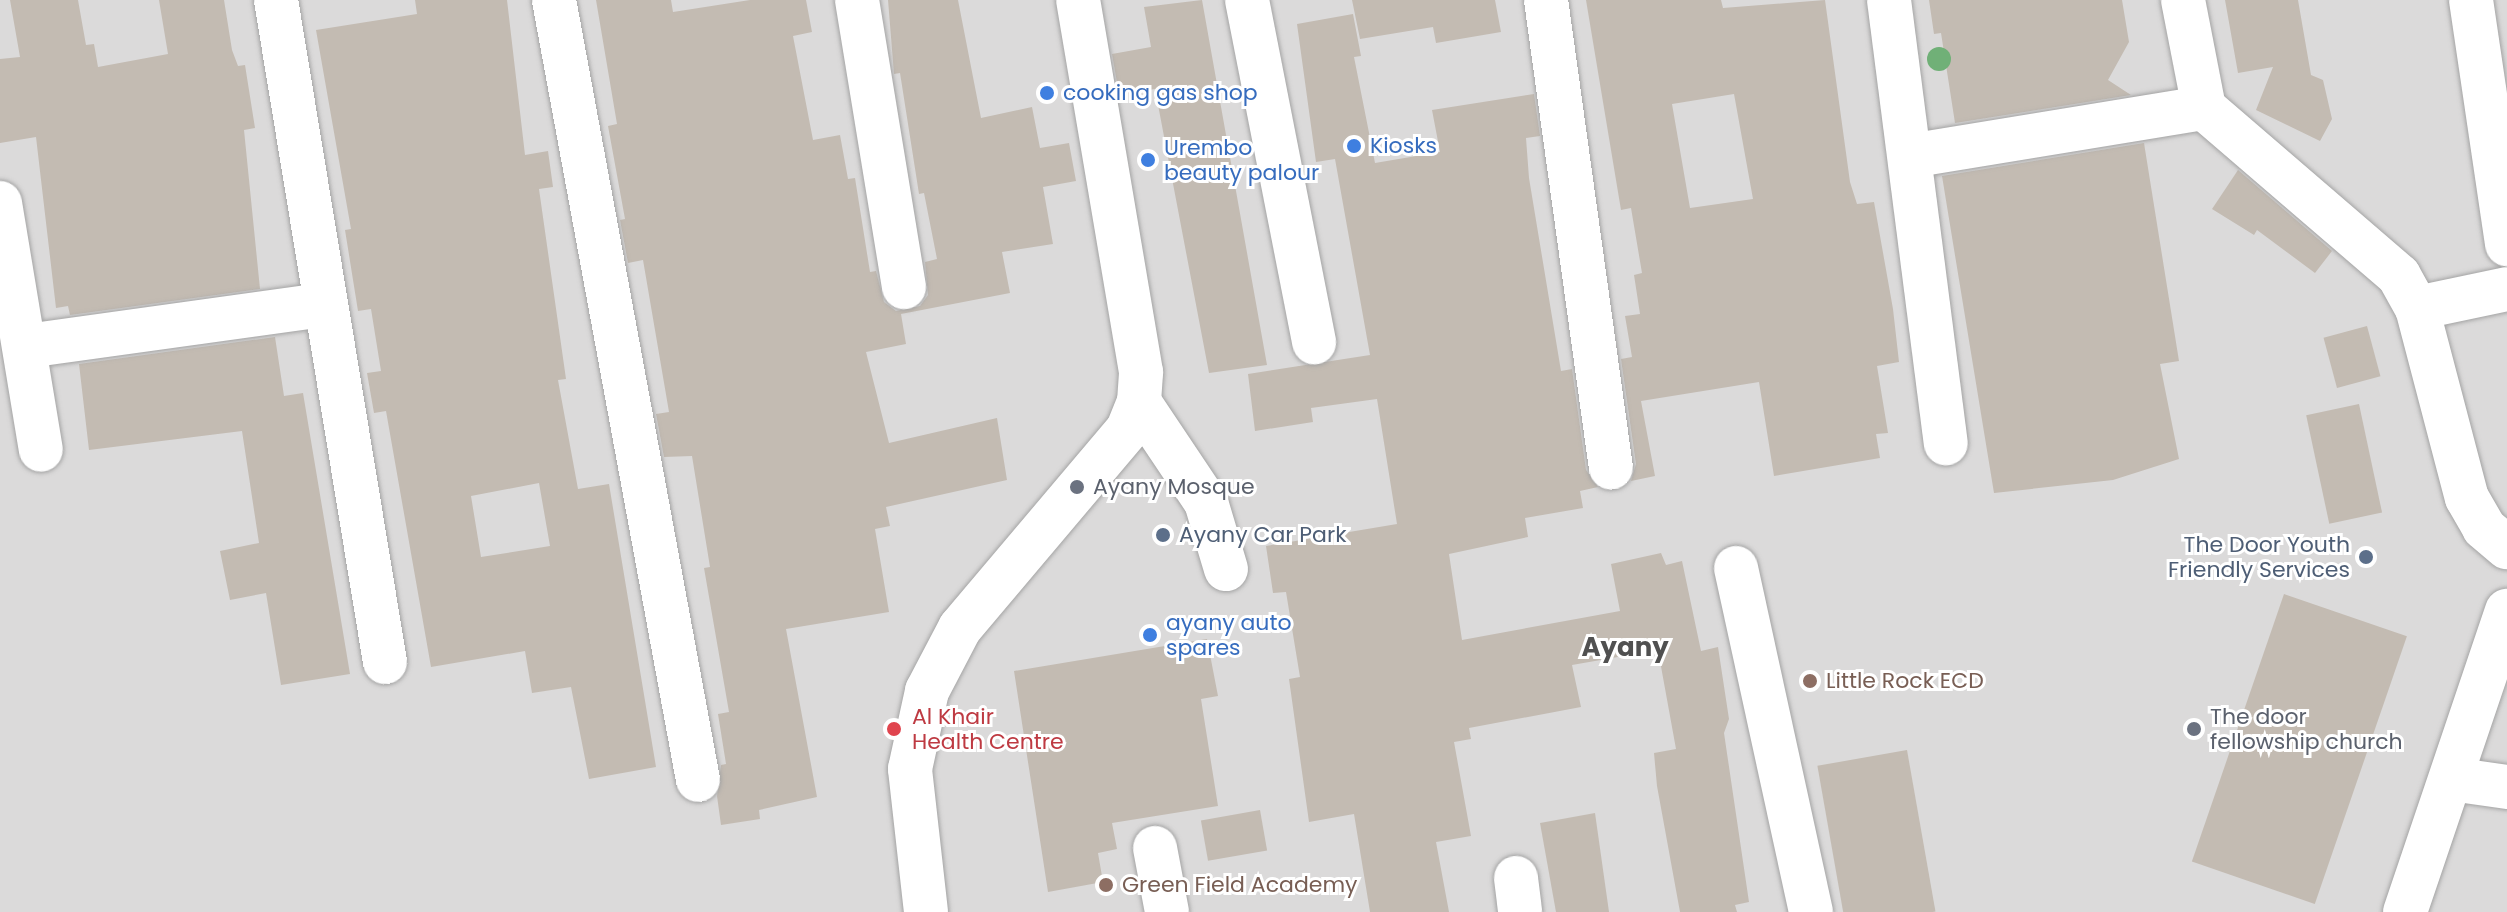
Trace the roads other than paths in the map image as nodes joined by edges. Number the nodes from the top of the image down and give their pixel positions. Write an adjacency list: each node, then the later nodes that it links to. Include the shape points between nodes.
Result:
1 (276, 0): 16 (street)
2 (554, 0): 30 (street)
3 (857, 0): 14 (street)
4 (1078, 0): 20 (street, via 1141,372)
5 (1247, 0): 18 (street)
6 (1546, 0): 23 (street)
7 (1889, 0): 11 (street)
8 (2183, 0): 10 (street)
9 (2471, 0): 13 (street)
10 (2204, 108): 11 (street); 17 (street, via 2384,258)
11 (1910, 156): 21 (street)
12 (0, 203): 19 (street)
13 (2507, 244)
14 (904, 287)
15 (2507, 289): 17 (street)
16 (323, 305): 19 (street); 28 (street)
17 (2417, 308): 24 (street, via 2467,498 2484,528)
18 (1314, 343)
19 (27, 346): 22 (street)
20 (1139, 402): 26 (street, via 1206,502); 33 (street, via 1128,429 960,628 927,691 910,769)
21 (1946, 443)
22 (41, 450)
23 (1611, 467)
24 (2507, 547)
25 (1736, 568): 35 (street)
26 (1226, 569)
27 (2507, 611): 29 (street)
28 (385, 662)
29 (2451, 779): 31 (street); 36 (street)
30 (698, 780)
31 (2507, 787)
32 (1155, 848): 34 (street)
33 (926, 912)
34 (1167, 912)
35 (1811, 912)
36 (2405, 912)

